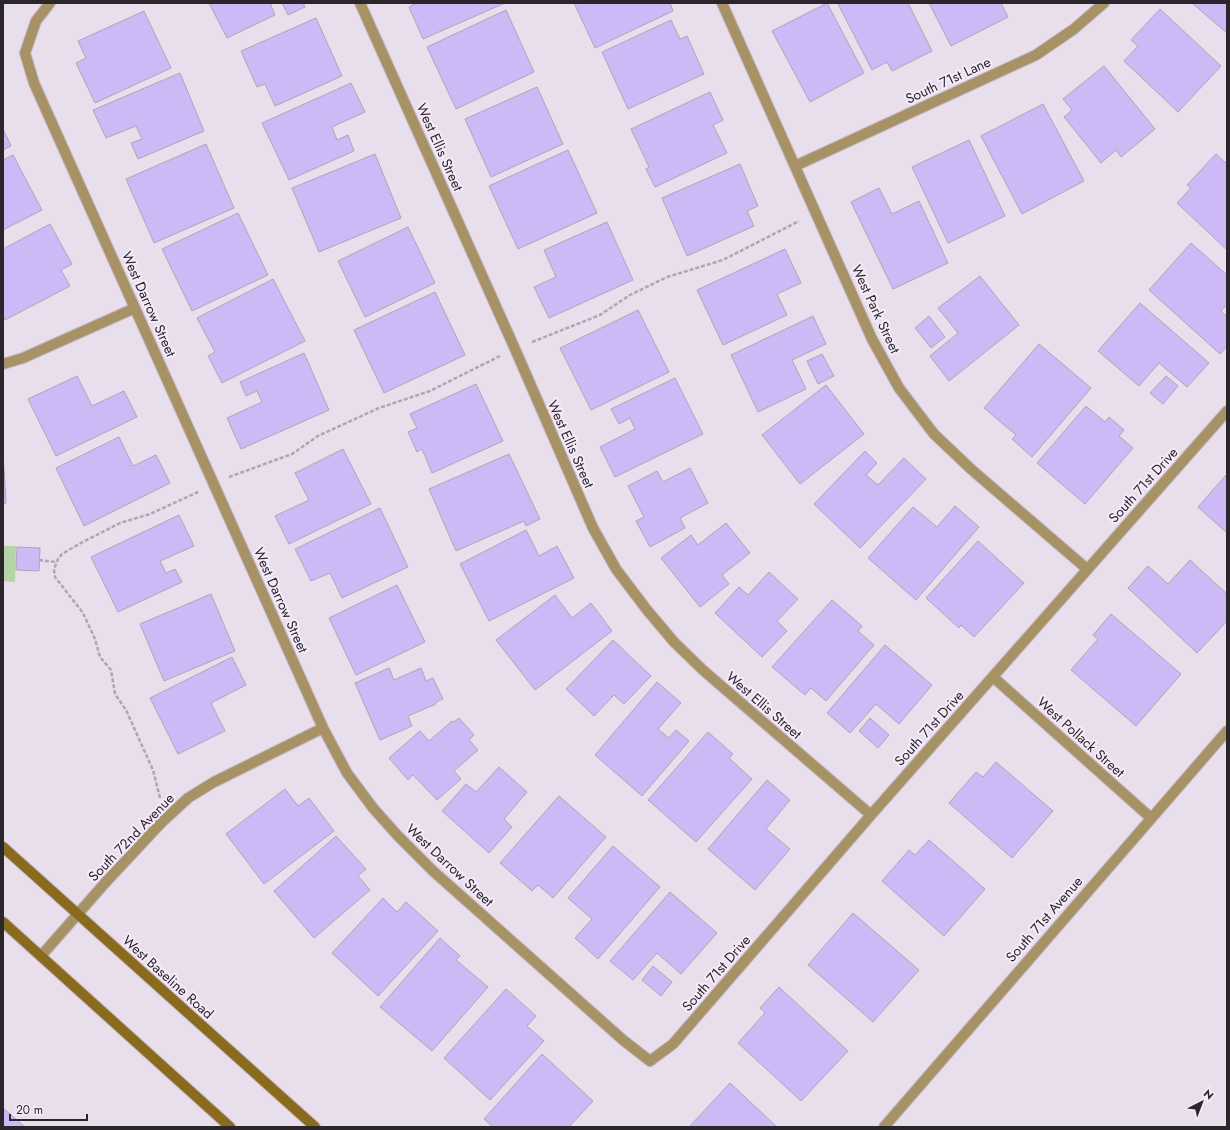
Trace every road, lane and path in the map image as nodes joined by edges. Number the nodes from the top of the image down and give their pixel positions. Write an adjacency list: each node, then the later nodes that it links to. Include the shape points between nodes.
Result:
1 (50, 3): 7 (street, West Darrow Street, via 36,21 25,53 34,84)
2 (360, 3): 8 (street, West Ellis Street)
3 (722, 3): 5 (street, West Park Street)
4 (1104, 3): 5 (street, South 71st Lane, via 1036,55)
5 (795, 166): 6 (street, West Park Street)
6 (816, 213): 8 (path, via 723,260 667,277 630,295 600,315); 14 (street, West Park Street, via 872,339 899,388 934,434)
7 (135, 308): 9 (street, via 23,358); 11 (street, West Darrow Street)
8 (515, 349): 11 (path, via 430,391 379,408 318,436 292,454); 18 (street, West Ellis Street, via 593,528 616,569 647,610 674,642 704,671)
9 (3, 364)
10 (1227, 411): 14 (street, South 71st Drive)
11 (214, 483): 13 (path, via 150,514 120,523 62,554); 16 (street, West Darrow Street)
12 (39, 560): 13 (path)
13 (56, 562): 20 (path, via 55,577 83,613 100,657 111,670 115,694 126,710 153,770 159,790)
14 (1087, 569): 15 (street, South 71st Drive)
15 (993, 677): 18 (street, South 71st Drive); 19 (street, West Pollack Street)
16 (323, 728): 20 (street, South 72nd Avenue, via 214,782 188,798); 25 (street, West Darrow Street, via 347,773 398,836 622,1040)
17 (1227, 731): 19 (street, South 71st Avenue)
18 (871, 815): 25 (street, South 71st Drive, via 673,1044)
19 (1151, 818): 28 (street, South 71st Avenue)
20 (162, 822): 22 (street, South 72nd Avenue)
21 (3, 847): 22 (main road, West Baseline Road)
22 (77, 914): 24 (street, South 72nd Avenue); 27 (main road, West Baseline Road)
23 (3, 922): 24 (main road)
24 (41, 956): 26 (main road)
25 (650, 1061)
26 (230, 1127)
27 (315, 1127)
28 (884, 1127)

